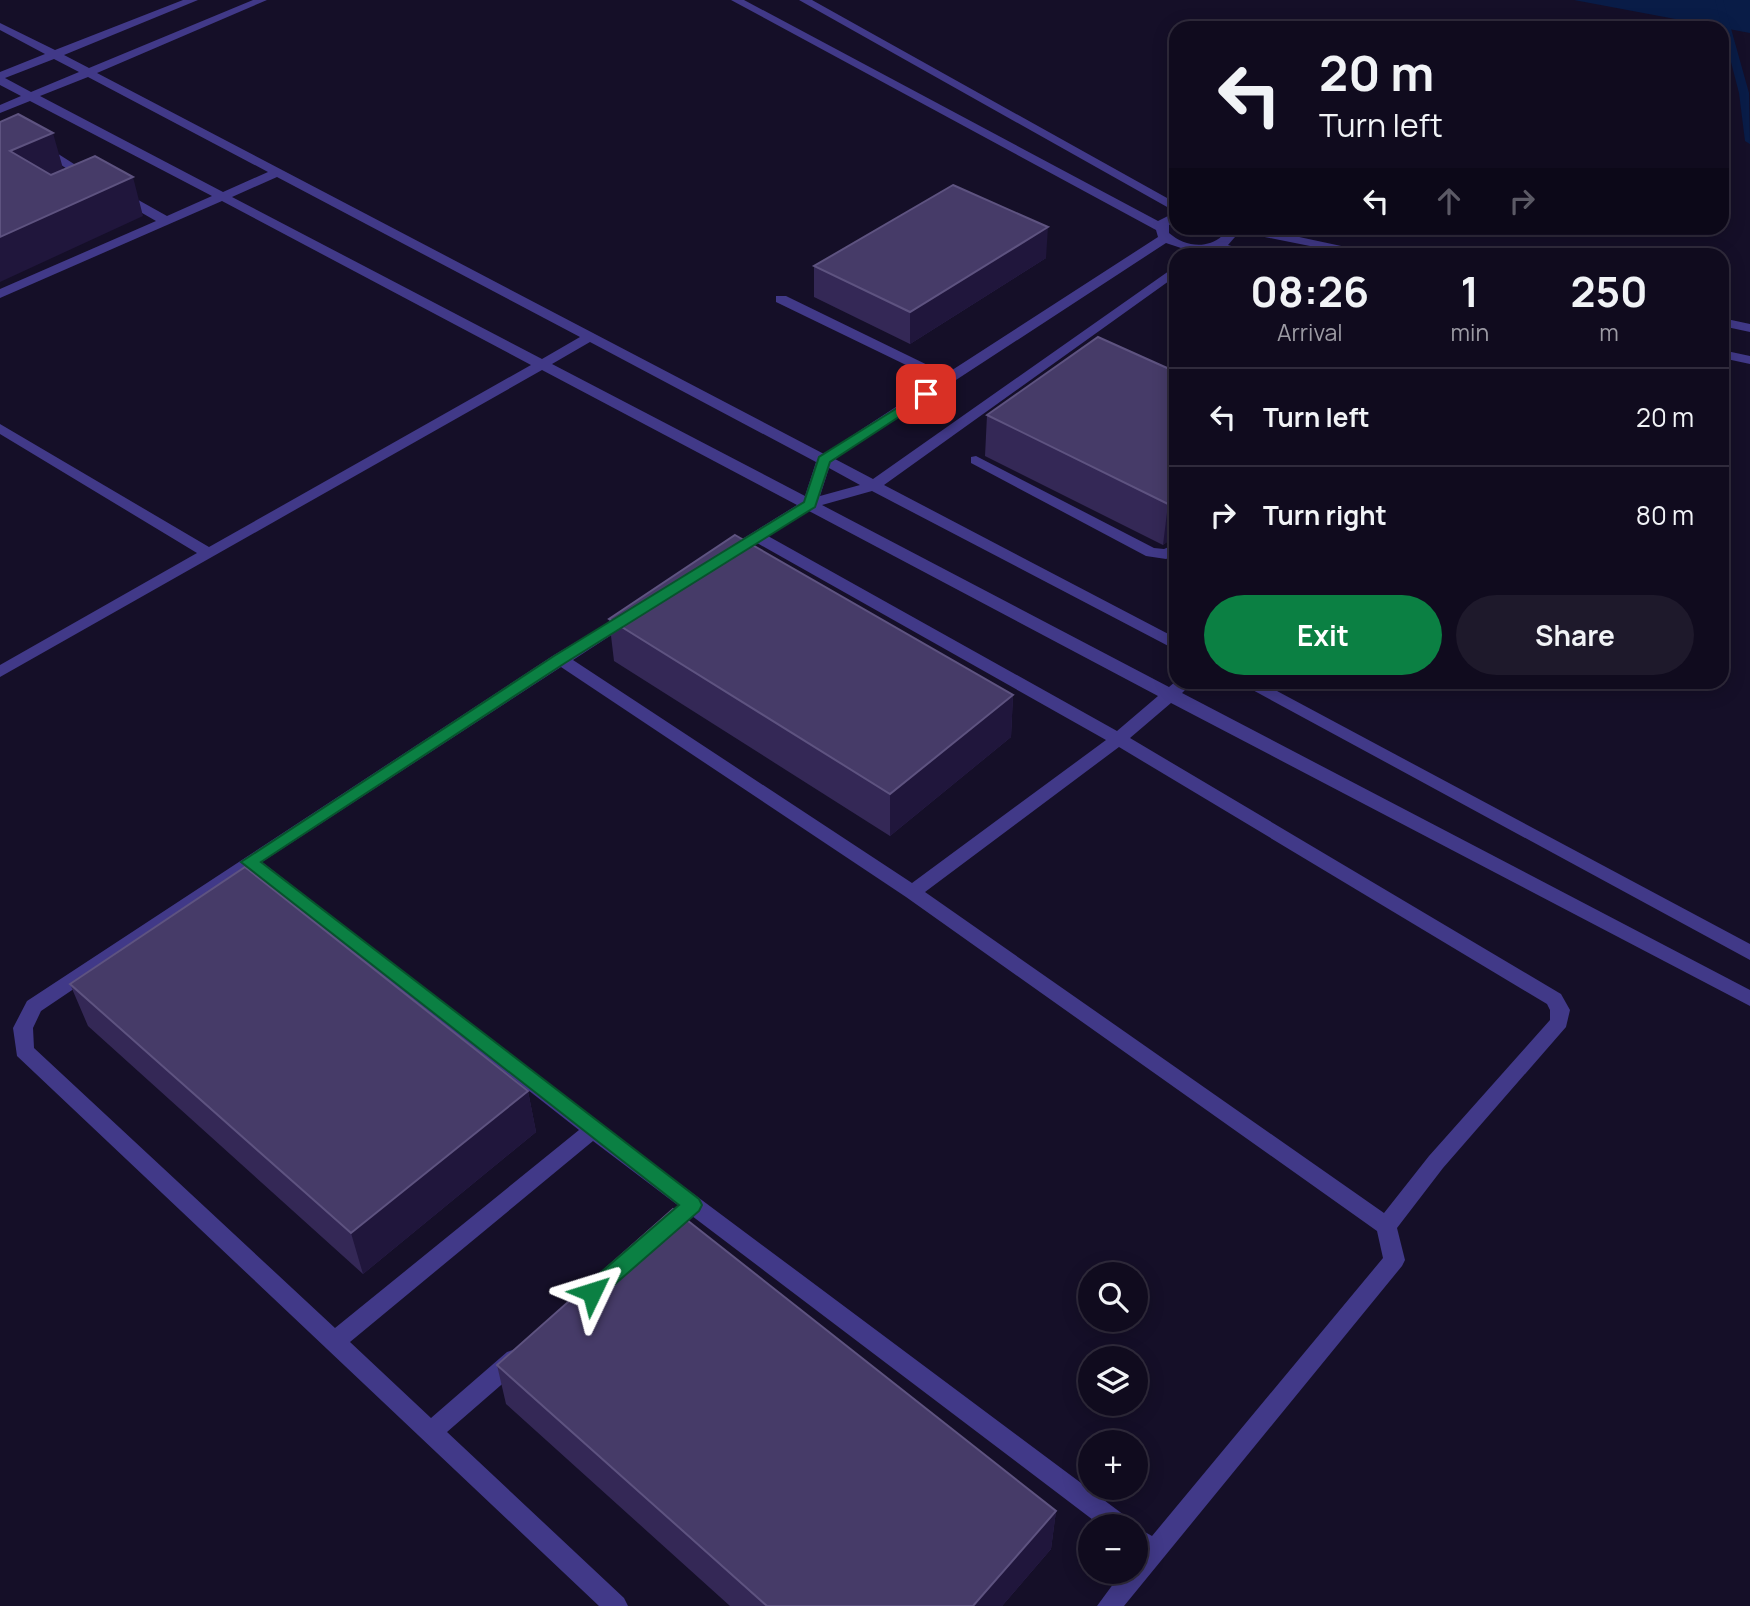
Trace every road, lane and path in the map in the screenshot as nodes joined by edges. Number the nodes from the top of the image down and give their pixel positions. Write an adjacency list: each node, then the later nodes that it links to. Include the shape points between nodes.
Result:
1 (193, 0): 6 (lane)
2 (262, 0): 7 (lane)
3 (736, 0): 17 (lane)
4 (804, 0): 14 (lane)
5 (0, 26): 6 (lane)
6 (54, 55): 7 (lane); 8 (lane)
7 (87, 73): 9 (lane); 12 (lane)
8 (0, 78): 9 (lane)
9 (34, 95): 10 (lane); 13 (lane)
10 (0, 109)
11 (0, 154): 16 (lane, via 35,146)
12 (276, 173): 13 (lane); 28 (lane)
13 (225, 196): 16 (lane); 31 (lane)
14 (1169, 204)
15 (1169, 220): 17 (lane, via 1163,223)
16 (166, 221): 24 (lane)
17 (1163, 233): 20 (lane); 32 (lane)
18 (1229, 235): 21 (lane)
19 (1276, 235): 22 (lane)
20 (1192, 248)
21 (1210, 248)
22 (1341, 248)
23 (1169, 275): 36 (lane)
24 (0, 294)
25 (781, 299): 32 (lane)
26 (1729, 324): 27 (lane)
27 (1750, 328)
28 (590, 337): 31 (lane); 34 (lane)
29 (1729, 356): 30 (lane)
30 (1750, 360)
31 (543, 364): 37 (lane); 40 (lane)
32 (947, 380): 34 (lane)
33 (0, 428): 40 (lane)
34 (824, 460): 36 (lane); 37 (lane)
35 (976, 460): 39 (lane, via 1151,553)
36 (873, 486): 37 (lane); 43 (lane)
37 (810, 504): 38 (lane); 46 (lane)
38 (756, 536): 41 (lane); 49 (lane)
39 (1169, 552)
40 (209, 554): 45 (lane)
41 (710, 565)
42 (652, 601): 44 (lane)
43 (1169, 641)
44 (560, 659): 50 (lane); 51 (lane)
45 (0, 672)
46 (1169, 684)
47 (1178, 689): 49 (lane); 53 (lane)
48 (1259, 689): 52 (lane)
49 (1118, 739): 51 (lane); 57 (lane, via 1554,999 1560,1010 1559,1022)
50 (249, 862): 54 (lane); 59 (lane, via 34,1006 23,1028 24,1051)
51 (912, 892): 57 (lane)
52 (1750, 953)
53 (1750, 999)
54 (593, 1130): 55 (lane); 59 (lane)
55 (693, 1205): 56 (lane); 61 (lane)
56 (672, 1223)
57 (1386, 1226): 62 (lane, via 1394,1260)
58 (536, 1341): 60 (lane)
59 (334, 1342): 60 (lane)
60 (430, 1432): 64 (lane)
61 (1104, 1514)
62 (1148, 1542)
63 (1122, 1584): 65 (lane)
64 (616, 1606)
65 (1109, 1606)

